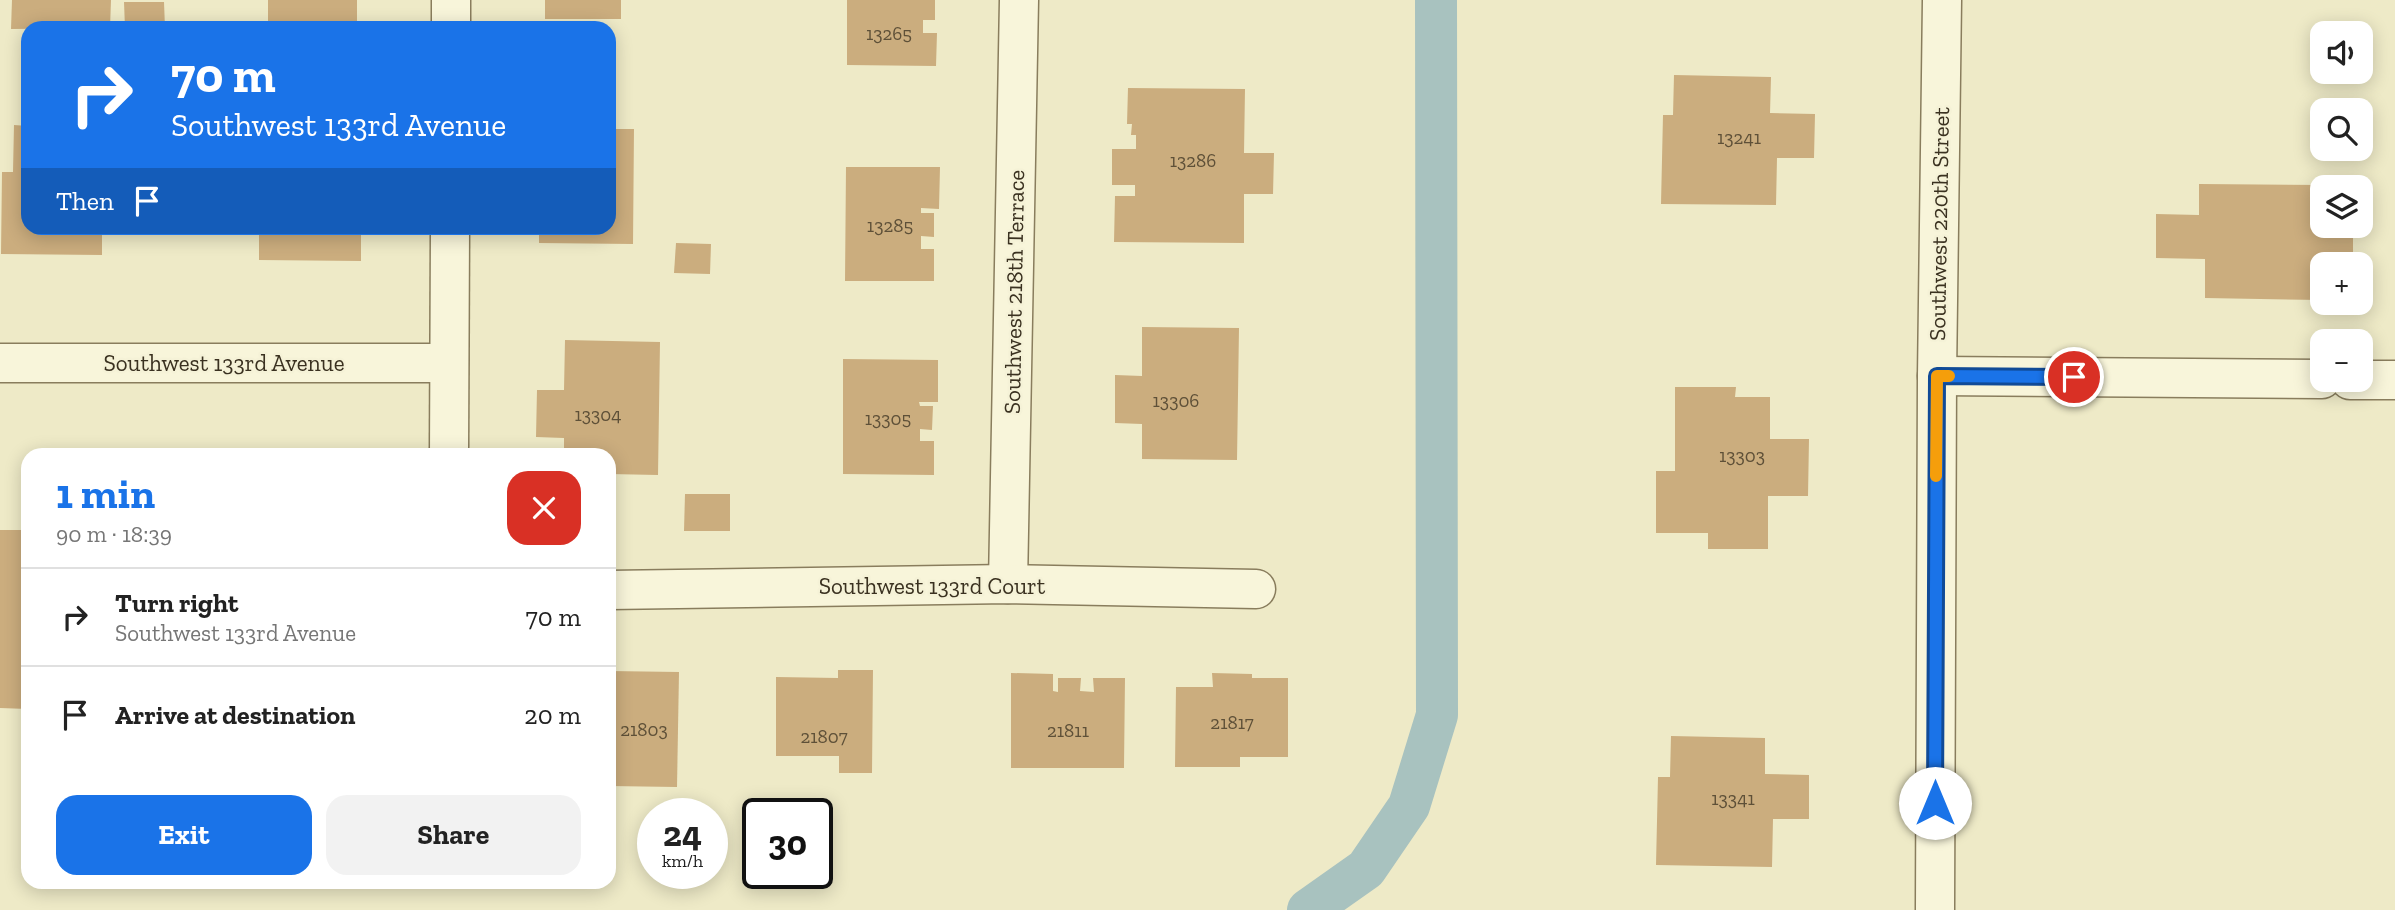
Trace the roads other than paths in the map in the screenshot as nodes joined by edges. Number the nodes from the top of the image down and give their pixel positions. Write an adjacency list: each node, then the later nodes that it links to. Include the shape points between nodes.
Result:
1 (451, 0): 4 (street)
2 (1019, 0): 13 (street, Southwest 218th Terrace)
3 (1942, 0): 8 (street, Southwest 220th Street)
4 (451, 21)
5 (450, 235): 7 (street)
6 (0, 363): 7 (street, Southwest 133rd Avenue)
7 (449, 363): 12 (street)
8 (1937, 376): 9 (street); 16 (street, Southwest 220th Street)
9 (2310, 380)
10 (2373, 380): 11 (street)
11 (2395, 380)
12 (449, 448)
13 (1008, 584): 14 (street, Southwest 133rd Court); 15 (street, Southwest 133rd Court)
14 (1256, 589)
15 (616, 590)
16 (1935, 910)

